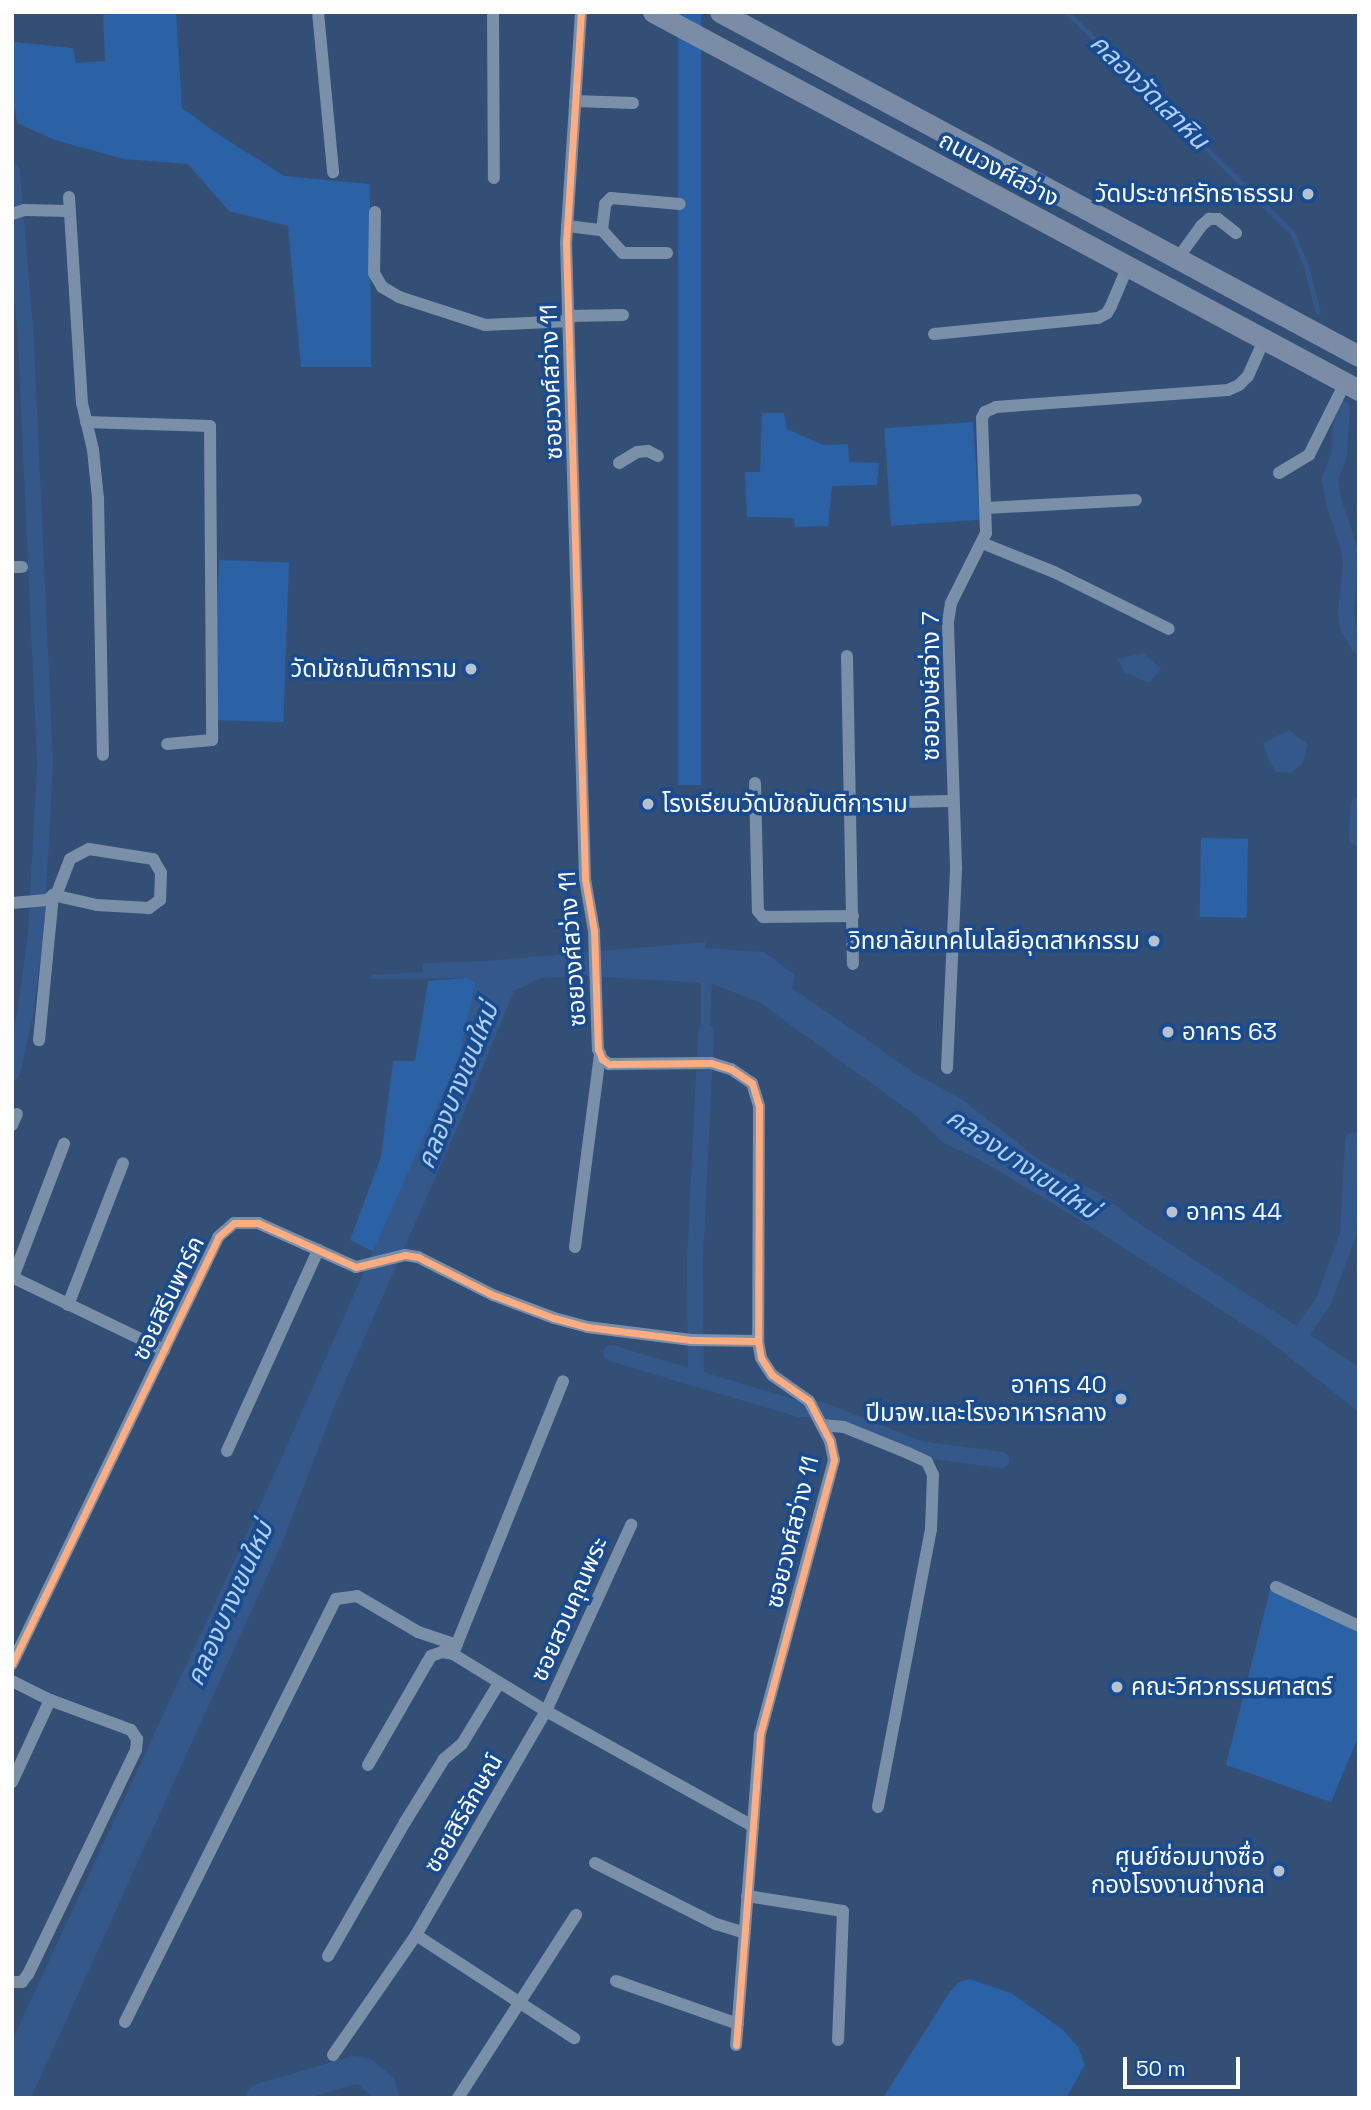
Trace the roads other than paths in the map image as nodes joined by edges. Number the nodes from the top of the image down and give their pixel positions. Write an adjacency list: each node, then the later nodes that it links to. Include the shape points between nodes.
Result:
1 (318, 12): 8 (street)
2 (493, 12): 9 (street)
3 (581, 12): 6 (street, ซอยวงศ์สว่าง 11)
4 (653, 12): 20 (main road, ถนนวงศ์สว่าง)
5 (720, 12): 19 (main road, ถนนวงศ์สว่าง)
6 (575, 101): 7 (street); 15 (street, ซอยวงศ์สว่าง 11)
7 (633, 103)
8 (333, 172)
9 (494, 178)
10 (69, 197): 12 (street)
11 (680, 204): 16 (street, via 611,198 604,204)
12 (68, 211): 13 (street); 27 (street)
13 (18, 212)
14 (374, 212): 22 (street, via 374,273 382,287 399,297 485,325)
15 (567, 226): 16 (street); 22 (street, ซอยวงศ์สว่าง 11)
16 (602, 230): 18 (street, via 623,253)
17 (1236, 233): 19 (street, via 1218,219 1209,219)
18 (667, 253)
19 (1178, 258): 25 (main road, ถนนวงศ์สว่าง)
20 (1128, 266): 23 (street, via 1107,313 1098,317); 24 (main road, ถนนวงศ์สว่าง)
21 (623, 315): 22 (street)
22 (569, 318): 46 (street, ซอยวงศ์สว่าง 11, via 585,879 594,930)
23 (934, 334)
24 (1264, 340): 26 (main road, ถนนวงศ์สว่าง); 32 (street, ซอยวงษ์สว่าง 7, via 1248,376 1228,390 996,407 985,412 980,428)
25 (1359, 356)
26 (1352, 387): 30 (street, via 1309,455)
27 (86, 422): 36 (street, via 210,426 212,740); 37 (street, via 98,498)
28 (658, 456): 29 (street, via 637,452)
29 (619, 463)
30 (1279, 473)
31 (1136, 500): 32 (street)
32 (986, 508): 33 (street, ซอยวงษ์สว่าง 7)
33 (982, 543): 34 (street, via 1054,572); 39 (street, ซอยวงษ์สว่าง 7, via 951,603 948,622)
34 (1169, 629)
35 (847, 656): 40 (street)
36 (167, 744)
37 (103, 755)
38 (755, 783): 43 (street, via 758,911 763,916)
39 (952, 801): 40 (street); 47 (street, ซอยวงษ์สว่าง 7, via 956,913)
40 (850, 803): 43 (street)
41 (54, 895): 41 (street, via 69,859 89,849 153,859 162,873 160,900 149,908 97,905); 42 (street, via 47,900); 45 (street)
42 (12, 903)
43 (852, 916): 44 (street)
44 (853, 964)
45 (40, 1040)
46 (600, 1054): 50 (street); 54 (street, ซอยวงศ์สว่าง 11, via 610,1064 711,1063 744,1077 757,1093)
47 (947, 1069)
48 (64, 1144): 52 (street)
49 (123, 1163): 53 (street)
50 (575, 1247)
51 (318, 1250): 54 (street, ซอยสิรีนพาร์ค, via 356,1267 418,1256 493,1295 587,1327 691,1340); 55 (street, ซอยสิรีนพาร์ค, via 258,1223 234,1223 218,1237); 58 (street)
52 (13, 1278): 53 (street)
53 (68, 1305): 55 (street)
54 (758, 1341): 57 (street, ซอยวงศ์สว่าง 11, via 761,1358 772,1375 811,1407)
55 (164, 1350): 63 (street, ซอยสิรีนพาร์ค)
56 (563, 1381): 62 (street)
57 (822, 1425): 70 (street, via 844,1427 908,1453 927,1462 933,1475 931,1529); 71 (street, ซอยวงศ์สว่าง 11, via 834,1460 760,1734)
58 (227, 1451)
59 (631, 1525): 67 (street, ซอยสวนคุณพระ)
60 (1276, 1587): 61 (street)
61 (1359, 1626)
62 (455, 1650): 65 (street); 68 (street, via 431,1656); 81 (street, via 358,1596 336,1599)
63 (12, 1664)
64 (12, 1681): 66 (street)
65 (499, 1683): 67 (street); 77 (street, via 462,1744 444,1759)
66 (50, 1700): 69 (street); 79 (street, via 131,1730 136,1750 28,1975 22,1982)
67 (546, 1711): 71 (street); 76 (street, ซอยสิริลักษณ์)
68 (368, 1765)
69 (12, 1782)
70 (878, 1807)
71 (753, 1826): 73 (street, ซอยวงศ์สว่าง 11)
72 (595, 1863): 75 (street, via 716,1924)
73 (747, 1896): 75 (street, ซอยวงศ์สว่าง 11); 84 (street, via 843,1911)
74 (576, 1915): 80 (street)
75 (745, 1933): 82 (street, ซอยวงศ์สว่าง 11)
76 (416, 1935): 80 (street); 86 (street, ซอยสิริลักษณ์)
77 (328, 1956)
78 (616, 1981): 82 (street)
79 (12, 1982)
80 (522, 2002): 83 (street); 87 (street)
81 (125, 2022)
82 (738, 2024): 85 (street, ซอยวงศ์สว่าง 11)
83 (574, 2038)
84 (838, 2040)
85 (736, 2045)
86 (334, 2055)
87 (458, 2098)

